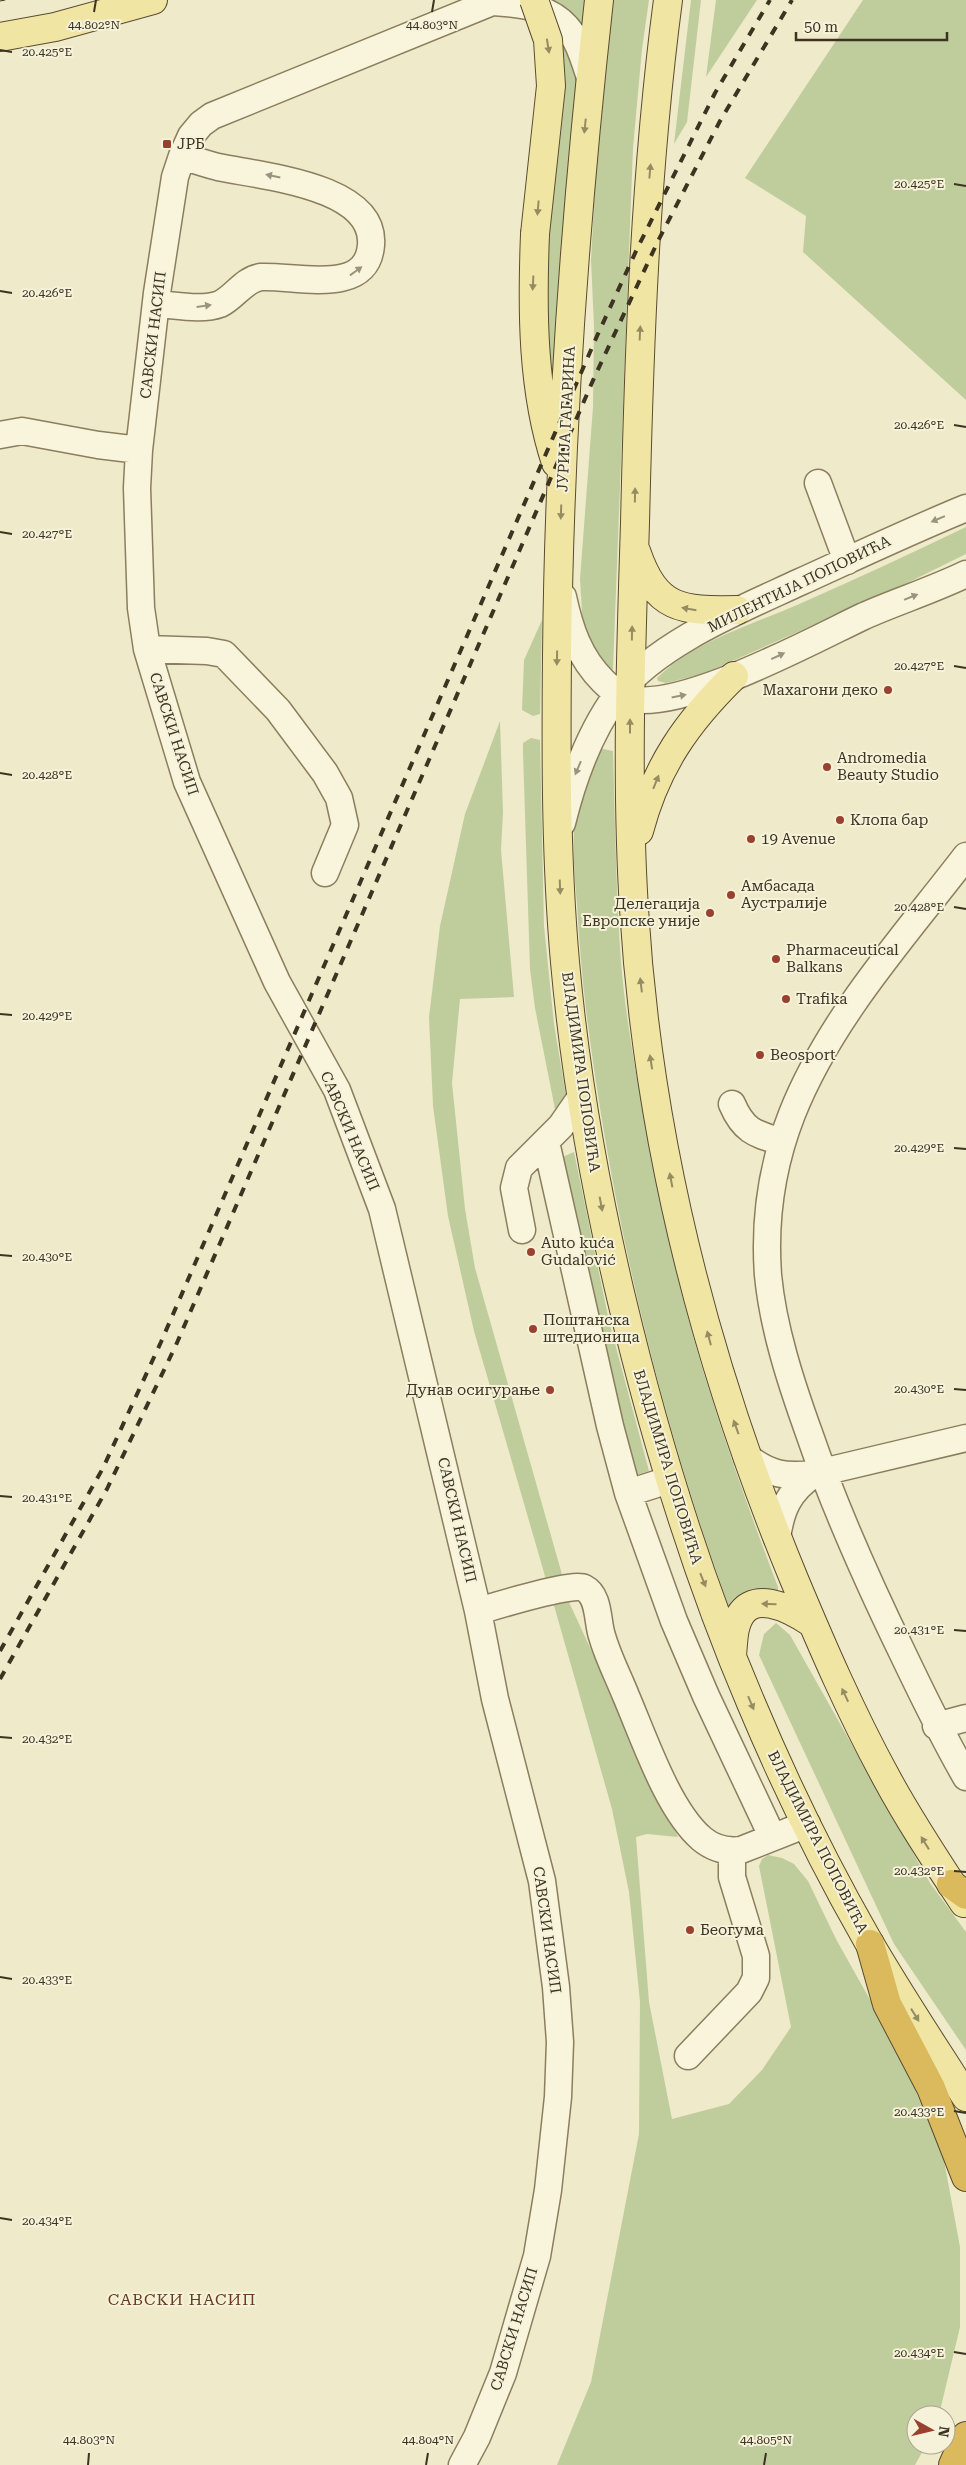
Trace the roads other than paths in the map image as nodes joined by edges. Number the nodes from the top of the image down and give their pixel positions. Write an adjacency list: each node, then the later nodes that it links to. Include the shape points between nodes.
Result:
1 (153, 0): 6 (main road, via 62,25)
2 (534, 0): 12 (main road, one-way to 12, bridge, via 548,40 551,86 533,293 537,370 546,427)
3 (599, 0): 7 (main road, ЈУРИЈА ГАГАРИНА)
4 (668, 0): 15 (main road, one-way to 4, via 644,260)
5 (495, 1): 7 (street, САВСКИ НАСИП, via 526,4 553,15 572,34); 8 (street, САВСКИ НАСИП, via 212,116 191,136)
6 (0, 37)
7 (590, 77): 12 (main road, ЈУРИЈА ГАГАРИНА, one-way to 12)
8 (182, 156): 9 (street, САВСКИ НАСИП, via 175,177); 9 (street, one-way to 8, via 194,307 220,304 258,277 347,278 366,264 371,253 372,236 365,221 357,209 344,202 303,184)
9 (156, 304): 11 (street, САВСКИ НАСИП)
10 (0, 435): 11 (street, via 22,431)
11 (139, 450): 20 (street, САВСКИ НАСИП, via 139,566)
12 (562, 478): 17 (main road, ЈУРИЈА ГАГАРИНА, one-way to 17)
13 (818, 484): 16 (street)
14 (966, 508): 16 (street, МИЛЕНТИЈА ПОПОВИЋА, one-way to 16)
15 (634, 544): 19 (main road, one-way to 15, via 706,611 673,605 646,576); 22 (main road, one-way to 15)
16 (847, 560): 19 (street, МИЛЕНТИЈА ПОПОВИЋА)
17 (558, 574): 22 (street, via 572,634 579,649 592,670); 23 (main road, ЈУРИЈА ГАГАРИНА, one-way to 23)
18 (966, 574): 21 (street, one-way to 18)
19 (737, 610): 22 (street, МИЛЕНТИЈА ПОПОВИЋА, via 670,650)
20 (147, 649): 26 (street, via 224,654 278,710 325,773 339,798 344,825); 38 (street, САВСКИ НАСИП, via 187,782 277,982 337,1090 382,1209)
21 (734, 676): 22 (street, one-way to 21, via 667,698); 25 (main road, one-way to 21, via 643,816 661,770 687,727)
22 (626, 692): 23 (street, МИЛЕНТИЈА ПОПОВИЋА, one-way to 23, via 592,737 576,771); 25 (main road, one-way to 22)
23 (558, 839): 27 (main road, ВЛАДИМИРА ПОПОВИЋА, one-way to 27, via 565,969)
24 (966, 856): 30 (street, via 838,1028 808,1080)
25 (631, 862): 33 (main road, one-way to 25, via 713,1355 670,1179 646,1033)
26 (325, 873)
27 (581, 1097): 29 (street); 35 (main road, ВЛАДИМИРА ПОПОВИЋА, one-way to 35, via 637,1365)
28 (732, 1104): 30 (street, via 751,1132)
29 (546, 1142): 31 (street, via 517,1174 514,1188); 36 (street)
30 (782, 1142): 34 (street, via 770,1200 768,1276 786,1362)
31 (522, 1230)
32 (966, 1438): 34 (street)
33 (747, 1456): 34 (street, via 770,1471 789,1476); 37 (main road)
34 (818, 1473): 37 (street, via 800,1484 789,1496 780,1516); 42 (street)
35 (669, 1480): 36 (street); 40 (main road, ВЛАДИМИРА ПОПОВИЋА, one-way to 40)
36 (628, 1492): 45 (street, via 674,1621)
37 (777, 1538): 39 (main road)
38 (478, 1611): 46 (street, via 566,1588 582,1587 587,1590 594,1601 602,1638 679,1811 689,1826 708,1843); 52 (street, САВСКИ НАСИП, via 495,1699 542,1881 560,2042 551,2162 537,2256 503,2373)
39 (812, 1624): 40 (main road, one-way to 40, via 781,1605 752,1605 736,1624); 47 (main road, one-way to 39, via 887,1778)
40 (732, 1658): 44 (main road, ВЛАДИМИРА ПОПОВИЋА, one-way to 44)
41 (966, 1718): 42 (street)
42 (936, 1726): 43 (street)
43 (966, 1777)
44 (807, 1824): 45 (street); 48 (main road, ВЛАДИМИРА ПОПОВИЋА)
45 (772, 1836): 46 (street)
46 (732, 1851): 49 (street, via 732,1877 756,1956 756,1978 749,1992)
47 (961, 1895)
48 (870, 1944): 50 (main road, ВЛАДИМИРА ПОПОВИЋА, one-way to 50); 51 (highway, via 887,2004 930,2088)
49 (688, 2056)
50 (966, 2097)
51 (966, 2177)
52 (462, 2465)

